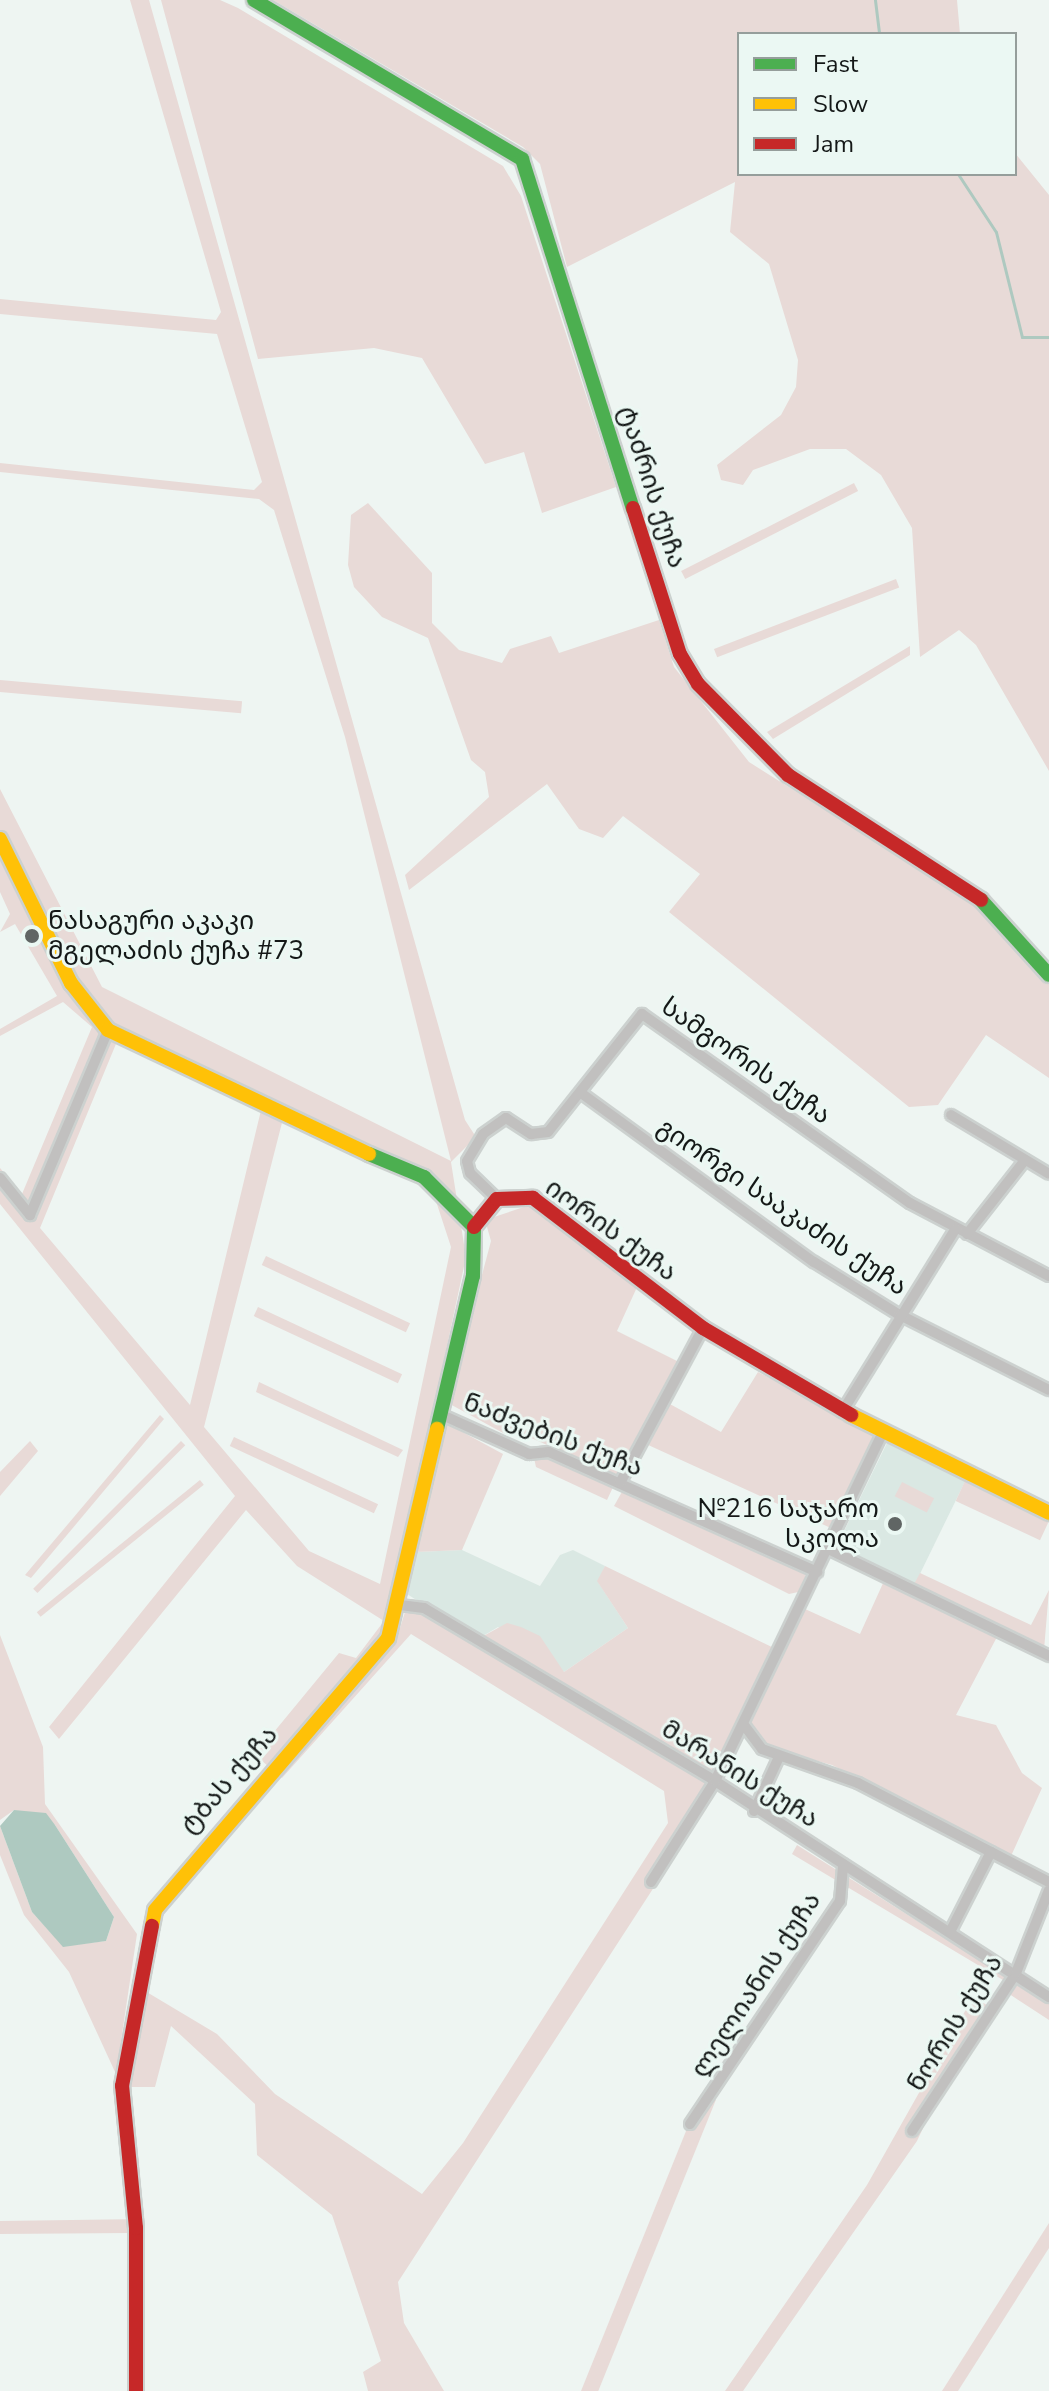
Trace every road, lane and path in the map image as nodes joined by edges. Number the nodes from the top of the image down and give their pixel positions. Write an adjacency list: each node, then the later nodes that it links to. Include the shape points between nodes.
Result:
1 (254, 0): 3 (street, ტაძრის ქუჩა, via 522,159 680,654 698,684 788,775 984,902)
2 (0, 839): 4 (street, via 71,983)
3 (1049, 975)
4 (108, 1030): 9 (street, via 30,1215); 11 (street, via 241,1099 424,1177)
5 (581, 1093): 10 (street, სამგორის ქუჩა, via 541,1136 506,1118 492,1121 467,1161 478,1185); 12 (street, სამგორის ქუჩა, via 642,1014); 15 (street, გიორგი სააკაძის ქუჩა)
6 (951, 1115): 7 (street)
7 (1025, 1160): 8 (street); 13 (street)
8 (1049, 1174)
9 (0, 1178)
10 (497, 1199): 11 (street); 16 (street, იორის ქუჩა, via 539,1202)
11 (474, 1227): 19 (street, ტბას ქუჩა, via 473,1276)
12 (956, 1228): 13 (street, სამგორის ქუჩა); 15 (street)
13 (967, 1234): 14 (street, სამგორის ქუჩა)
14 (1049, 1276)
15 (898, 1314): 17 (street, გიორგი სააკაძის ქუჩა); 18 (street)
16 (703, 1328): 18 (street, იორის ქუჩა); 21 (street)
17 (1049, 1390)
18 (842, 1412): 20 (street, იორის ქუჩა)
19 (440, 1414): 21 (street, ნაძვების ქუჩა); 25 (street, ტბას ქუჩა)
20 (882, 1434): 22 (street, იორის ქუჩა); 23 (street)
21 (620, 1483): 24 (street, ნაძვების ქუჩა)
22 (1049, 1513)
23 (828, 1549): 24 (street); 26 (street)
24 (817, 1572): 27 (street)
25 (400, 1605): 29 (street, მარანის ქუჩა, via 424,1608); 41 (street, ტბას ქუჩა, via 388,1638 155,1910 122,2086 136,2228)
26 (1049, 1656)
27 (744, 1725): 28 (street, via 762,1749); 29 (street)
28 (779, 1757): 30 (street); 31 (street, via 858,1783)
29 (715, 1781): 30 (street, მარანის ქუჩა); 33 (street)
30 (754, 1811): 32 (street, მარანის ქუჩა)
31 (991, 1852): 34 (street); 36 (street)
32 (843, 1864): 36 (street, მარანის ქუჩა); 39 (street, ლელიანის ქუჩა, via 840,1901)
33 (651, 1882)
34 (1049, 1882)
35 (1049, 1890): 37 (street, ნორის ქუჩა)
36 (950, 1932): 37 (street, მარანის ქუჩა)
37 (1016, 1973): 38 (street, მარანის ქუჩა); 40 (street, ნორის ქუჩა)
38 (1049, 1997)
39 (690, 2124)
40 (912, 2131)
41 (136, 2391)

